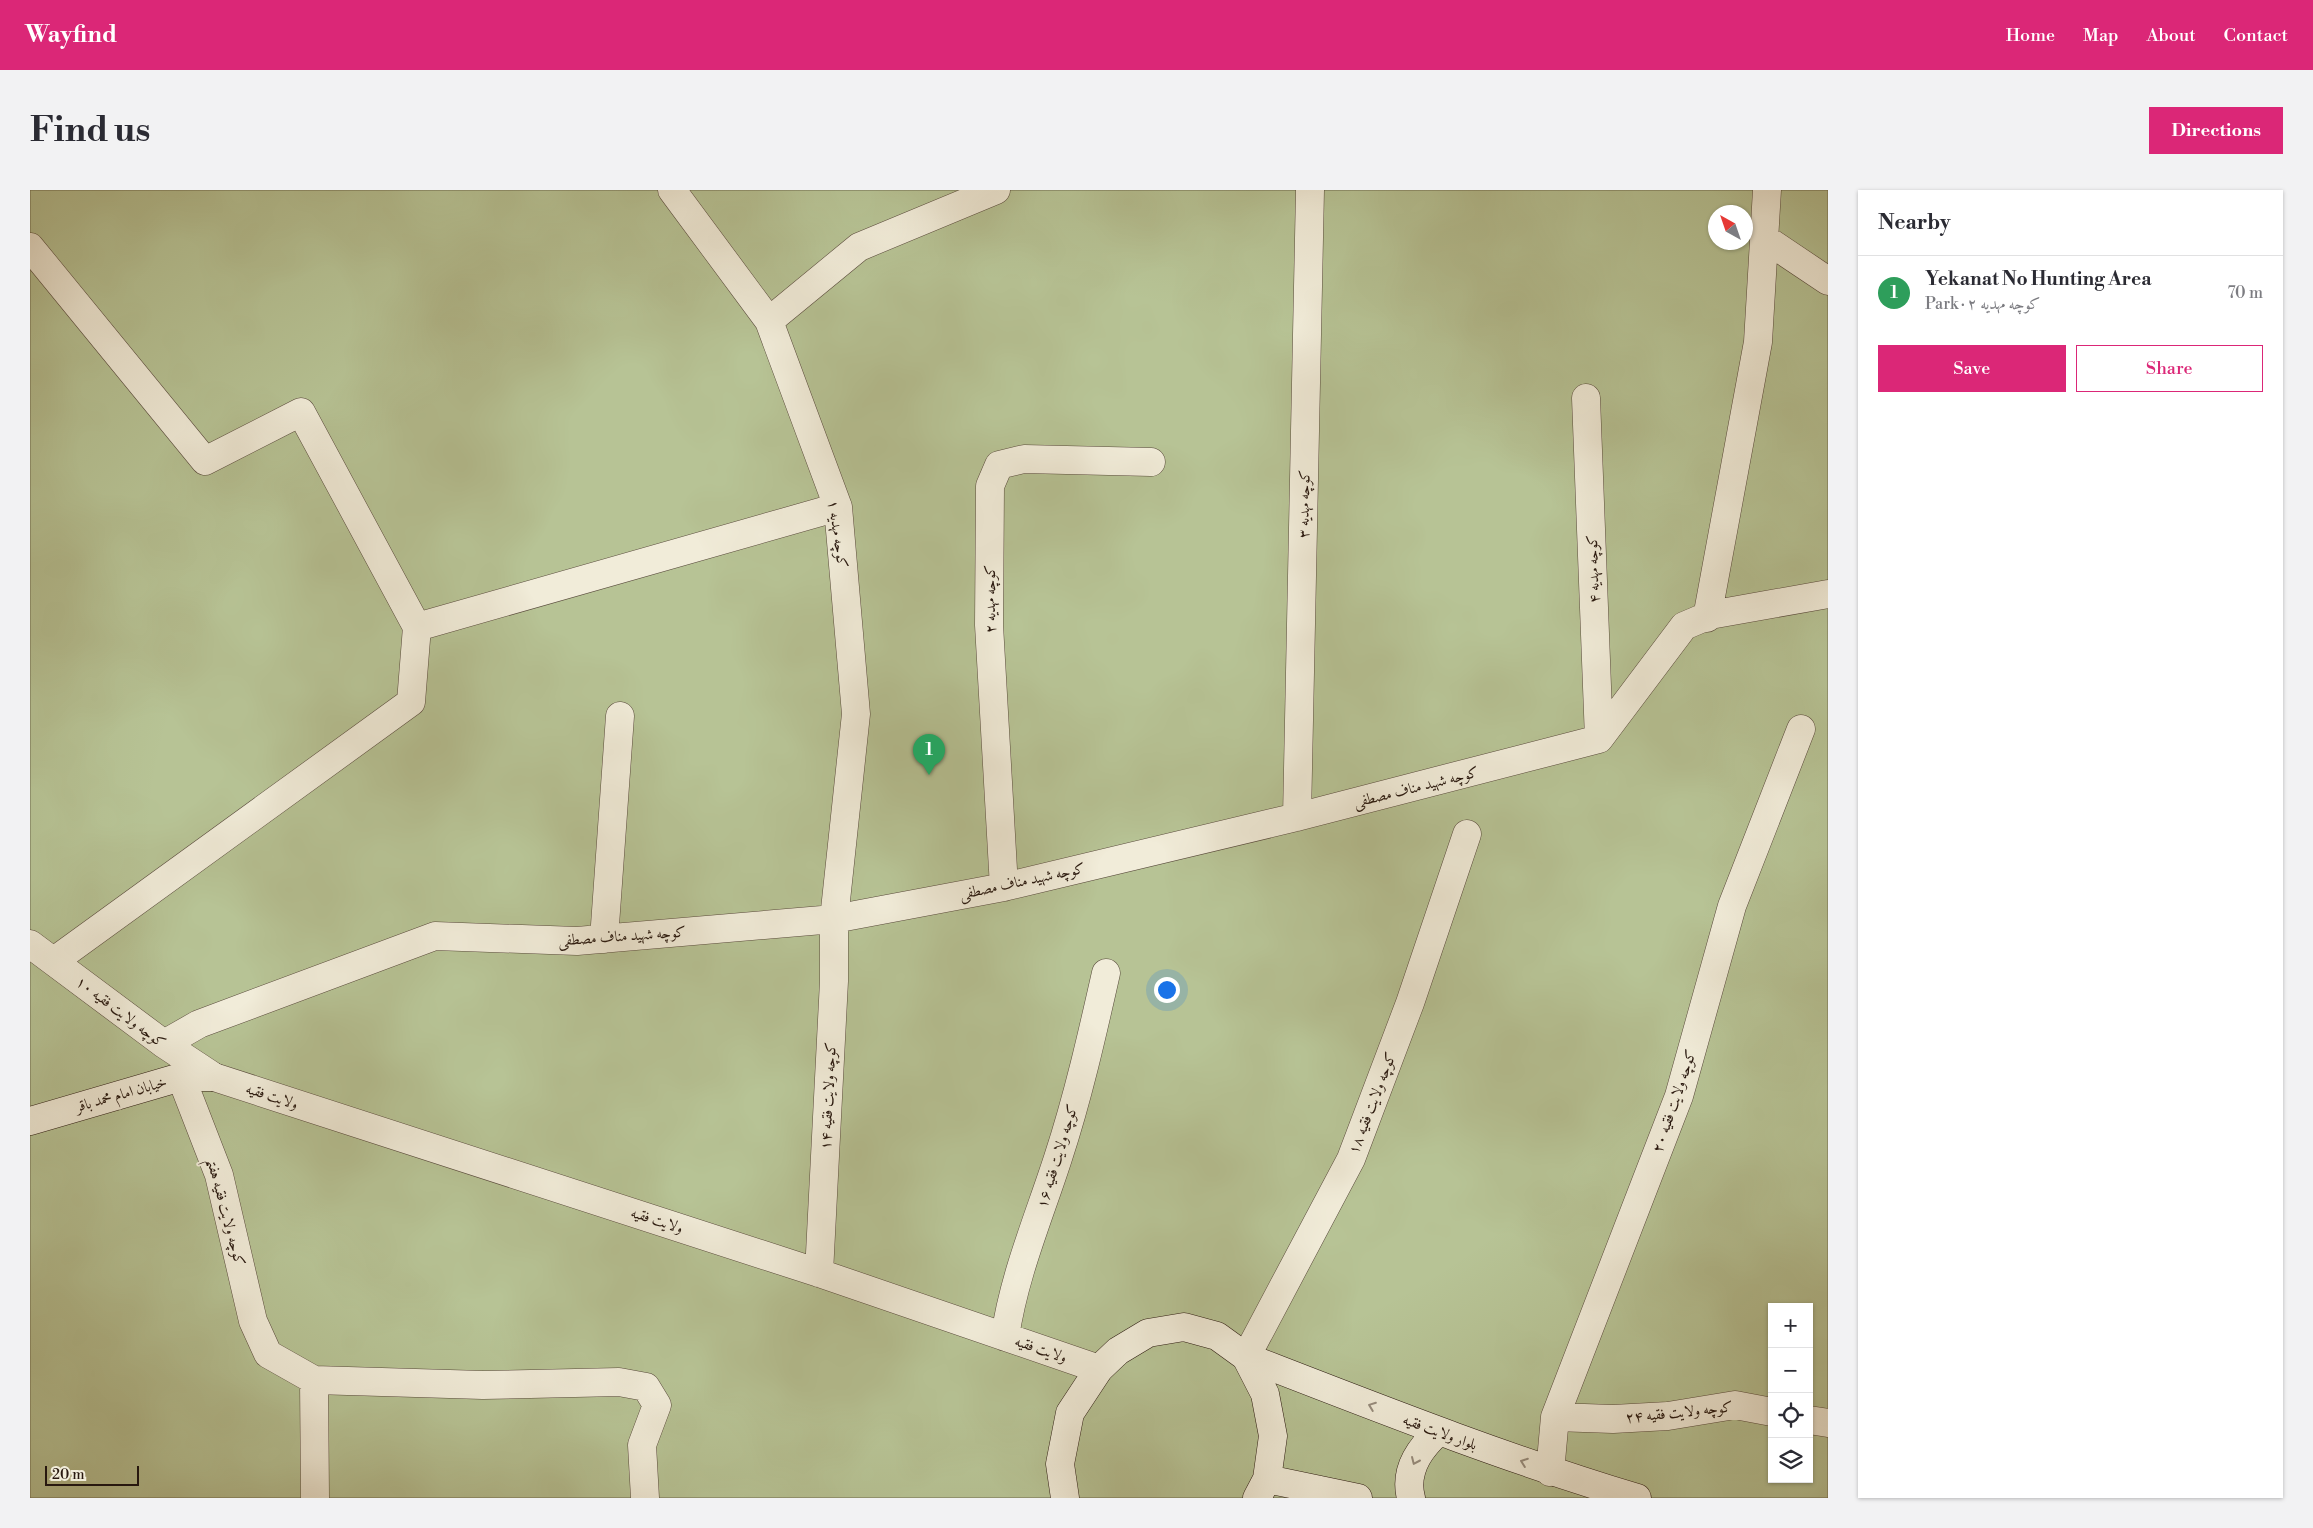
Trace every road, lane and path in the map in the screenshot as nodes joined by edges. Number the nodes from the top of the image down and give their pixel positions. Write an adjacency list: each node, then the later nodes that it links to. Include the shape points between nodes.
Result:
1 (672, 190): 8 (street, کوچه مهدیه ۱)
2 (996, 190): 8 (street, via 859,247)
3 (1310, 190): 18 (street, کوچه مهدیه ۳)
4 (1767, 190): 5 (street)
5 (1764, 238): 7 (street); 13 (street, via 1758,342)
6 (30, 247): 14 (street, via 206,462 301,412)
7 (1828, 281)
8 (769, 321): 11 (street, کوچه مهدیه ۱)
9 (1586, 398): 17 (street, کوچه مهدیه ۴)
10 (1150, 462): 20 (street, کوچه مهدیه ۲, via 1024,459 999,465 990,486 989,625)
11 (838, 507): 14 (street); 21 (street, کوچه مهدیه ۱, via 856,714)
12 (1828, 594): 13 (street, via 1710,615)
13 (1708, 618): 17 (street, via 1684,626)
14 (417, 627): 24 (street, via 411,702)
15 (620, 716): 22 (street)
16 (1801, 729): 36 (street, کوچه ولایت فقیه ۲۰, via 1732,906 1679,1096)
17 (1599, 739): 18 (street, کوچه شهید مناف مصطفی)
18 (1297, 817): 20 (street, کوچه شهید مناف مصطفی)
19 (1466, 834): 32 (street, کوچه ولایت فقیه ۱۸, via 1410,1003 1351,1158)
20 (1004, 886): 21 (street, کوچه شهید مناف مصطفی)
21 (834, 920): 22 (street, کوچه شهید مناف مصطفی); 30 (street, کوچه ولایت فقیه ۱۴)
22 (604, 939): 26 (street, کوچه شهید مناف مصطفی, via 435,936 199,1024)
23 (30, 944): 24 (street, کوچه ولایت فقیه ۱۰)
24 (54, 961): 26 (street, کوچه ولایت فقیه ۱۰)
25 (1106, 974): 31 (street, کوچه ولایت فقیه ۱۶, via 1059,1157 1010,1300)
26 (164, 1044): 28 (street, کوچه ولایت فقیه ۱۰)
27 (181, 1077): 28 (street, خیابان امام محمد باقر); 29 (street, خیابان امام محمد باقر); 34 (street, کوچه ولایت فقیه هفتم, via 219,1174 253,1321 268,1354)
28 (214, 1077): 30 (street, ولایت فقیه)
29 (30, 1121)
30 (820, 1273): 31 (street, ولایت فقیه)
31 (1005, 1337): 33 (street, ولایت فقیه)
32 (1246, 1357): 33 (street, via 1217,1336 1184,1327 1148,1333 1118,1351); 39 (street, بلوار ولایت فقیه, one-way to 32); 41 (street, via 1265,1394 1273,1436)
33 (1099, 1369): 44 (street, via 1070,1413 1060,1464)
34 (314, 1380): 42 (street); 43 (street, via 483,1385 619,1382 646,1387 657,1405 642,1446)
35 (1768, 1411): 36 (street, کوچه ولایت فقیه ۲۴, via 1735,1405 1659,1416 1613,1419)
36 (1555, 1417): 40 (street, کوچه ولایت فقیه ۲۰)
37 (1813, 1421): 38 (street)
38 (1828, 1424)
39 (1438, 1432): 40 (street, بلوار ولایت فقیه, one-way to 39); 46 (street, one-way to 46, via 1422,1447 1412,1467)
40 (1550, 1472): 47 (street, بلوار ولایت فقیه)
41 (1262, 1488): 45 (street)
42 (315, 1498)
43 (645, 1498)
44 (1066, 1498)
45 (1358, 1498)
46 (1411, 1498)
47 (1638, 1498)

